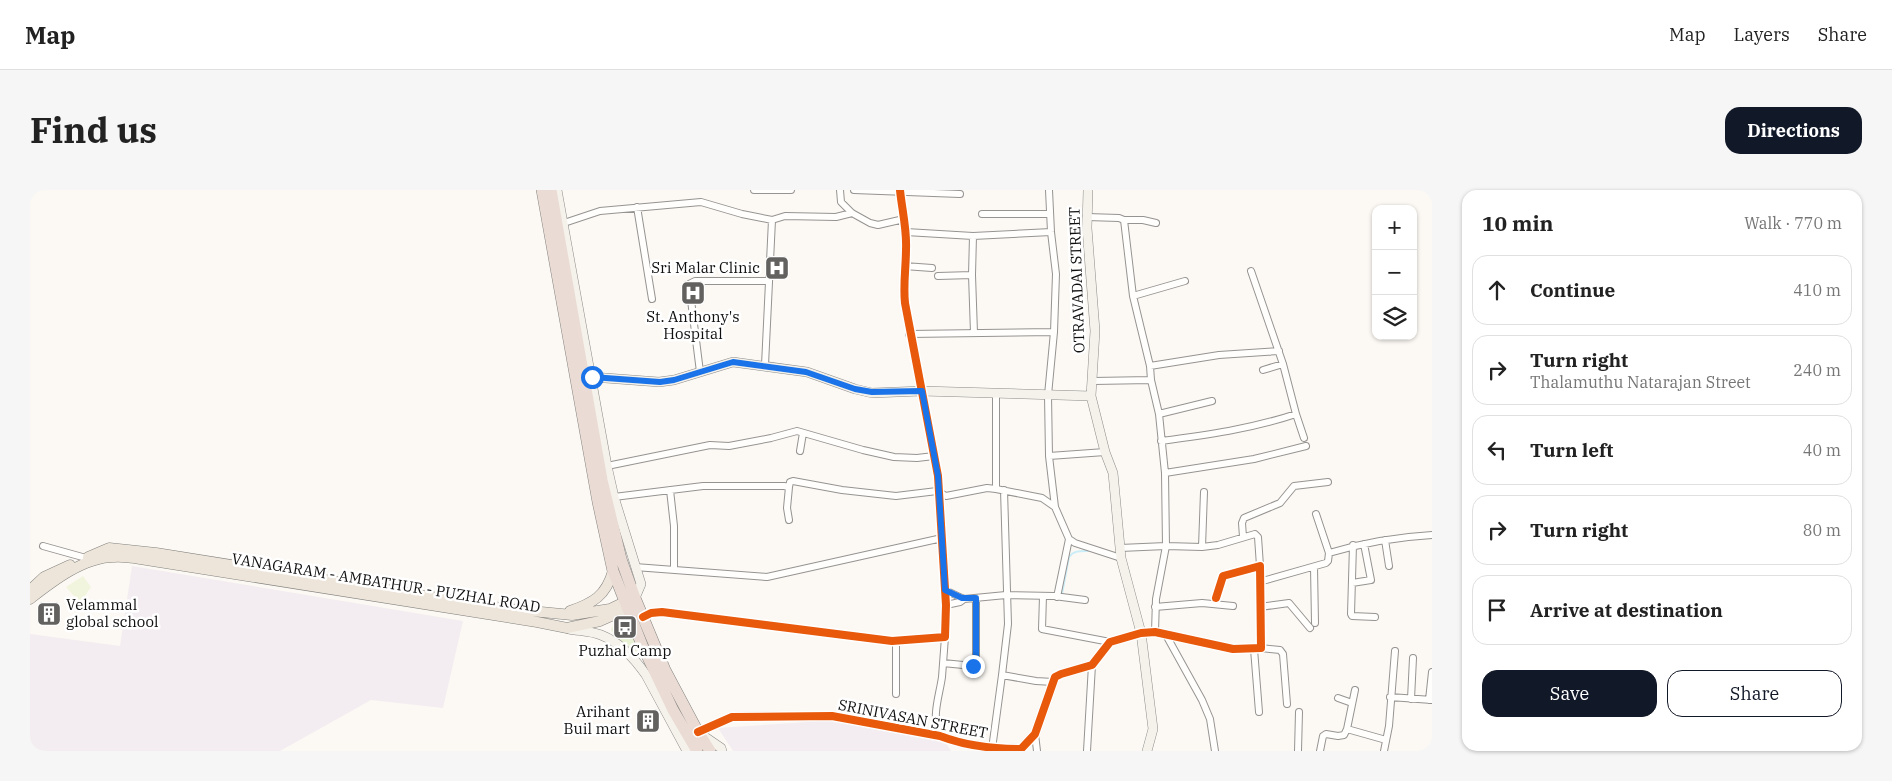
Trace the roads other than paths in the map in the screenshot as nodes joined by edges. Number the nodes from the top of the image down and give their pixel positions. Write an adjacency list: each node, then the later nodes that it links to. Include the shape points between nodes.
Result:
1 (542, 190): 93 (highway)
2 (551, 190): 106 (highway, via 609,515)
3 (557, 190): 20 (street)
4 (754, 190): 5 (street)
5 (791, 190)
6 (840, 190): 13 (street, via 841,202)
7 (854, 190): 10 (street)
8 (1049, 190): 15 (street)
9 (1088, 190): 16 (street, OTRAVADAI STREET)
10 (900, 191): 11 (street); 18 (street)
11 (960, 194)
12 (637, 206): 17 (street, via 701,202); 20 (street, via 600,211); 33 (street)
13 (852, 213): 17 (street, via 836,217 785,216); 18 (street, via 878,225)
14 (982, 214): 15 (street)
15 (1050, 214): 23 (street)
16 (1087, 217): 19 (street); 45 (street, OTRAVADAI STREET, via 1095,331)
17 (772, 220): 30 (street)
18 (904, 220): 22 (street)
19 (1124, 220): 21 (street); 32 (street)
20 (564, 223): 43 (street)
21 (1156, 223)
22 (906, 232): 24 (street); 25 (street)
23 (1051, 232): 24 (street); 34 (street, via 1056,274)
24 (973, 236): 28 (street)
25 (904, 266): 26 (street); 36 (street)
26 (932, 268)
27 (1252, 271): 37 (street)
28 (972, 275): 29 (street); 35 (street)
29 (938, 276)
30 (769, 281): 39 (street); 42 (street, via 694,281 689,284)
31 (1185, 282): 32 (street)
32 (1133, 296): 40 (street)
33 (652, 299)
34 (1054, 332): 35 (street); 48 (street)
35 (974, 333): 36 (street)
36 (909, 334): 46 (street)
37 (1279, 351): 38 (street); 40 (street, via 1218,355)
38 (1283, 364): 41 (street); 52 (street)
39 (765, 365): 42 (street, via 733,362); 46 (street, via 806,372 872,392)
40 (1150, 366): 44 (street)
41 (1263, 370)
42 (700, 372): 43 (street, via 660,382)
43 (592, 377): 61 (street)
44 (1151, 380): 45 (street); 51 (street)
45 (1093, 381): 49 (street, OTRAVADAI STREET)
46 (922, 391): 47 (street); 59 (street)
47 (996, 393): 48 (street); 65 (street)
48 (1048, 395): 49 (street); 60 (street)
49 (1090, 396): 58 (street, OTRAVADAI STREET)
50 (1212, 401): 51 (street)
51 (1159, 414): 55 (street)
52 (1296, 414): 54 (street); 55 (street, via 1223,433)
53 (803, 433): 57 (street); 59 (street, via 894,457); 61 (street, via 789,432 729,446 710,445)
54 (1304, 438)
55 (1161, 441): 62 (street)
56 (1306, 446): 62 (street, via 1254,459)
57 (800, 451)
58 (1105, 452): 60 (street); 84 (street, OTRAVADAI STREET, via 1113,473)
59 (934, 456): 69 (street)
60 (1049, 456): 71 (street)
61 (607, 466): 70 (street)
62 (1165, 473): 81 (street)
63 (1328, 482): 75 (street, via 1294,486 1276,505 1244,518)
64 (789, 487): 66 (street, via 740,485); 69 (street, via 793,481 896,496); 73 (street)
65 (996, 489): 67 (street); 69 (street, via 946,496)
66 (670, 490): 70 (street); 92 (street)
67 (1004, 490): 71 (street, via 1042,498); 98 (street)
68 (1204, 492): 83 (street)
69 (939, 493): 76 (street)
70 (614, 497): 90 (street)
71 (1055, 507): 77 (street)
72 (1316, 514): 85 (street)
73 (789, 520)
74 (1432, 535): 78 (street)
75 (1243, 537): 83 (street); 88 (street, via 1257,535)
76 (942, 538): 92 (street, via 766,577); 97 (street)
77 (1069, 539): 87 (street); 100 (street)
78 (1385, 540): 79 (street); 89 (street)
79 (1364, 544): 82 (street); 95 (street, via 1371,580)
80 (43, 546): 86 (street)
81 (1166, 546): 83 (street); 84 (street); 109 (street)
82 (1353, 546): 85 (street); 95 (street)
83 (1202, 547)
84 (1120, 548): 87 (street, OTRAVADAI STREET)
85 (1329, 553): 91 (street, via 1326,563)
86 (86, 558): 96 (main road, via 44,578); 111 (main road, via 109,548 156,553 501,608)
87 (1121, 558): 116 (street, OTRAVADAI STREET)
88 (1260, 566): 94 (street); 102 (street, via 1223,576)
89 (1389, 566)
90 (635, 567): 92 (street); 106 (street, via 641,584)
91 (1314, 567): 94 (street); 110 (street, via 1312,626 1290,603)
92 (674, 570)
93 (613, 571): 106 (highway); 111 (main road, via 609,584 596,600)
94 (1259, 582): 110 (street)
95 (1352, 583): 113 (street, via 1351,615)
96 (30, 590)
97 (945, 590): 104 (street); 107 (street)
98 (1006, 595): 99 (street); 101 (street); 127 (street, via 1008,624)
99 (1042, 596): 100 (street); 120 (street, via 1042,629)
100 (1057, 597): 105 (street)
101 (976, 598): 104 (street); 124 (street, via 976,664)
102 (1216, 598)
103 (30, 599): 114 (main road, VANAGARAM - AMBATHUR - PUZHAL ROAD, via 74,569 113,556)
104 (964, 599): 107 (street)
105 (1085, 600)
106 (630, 603): 111 (main road, via 587,613); 112 (highway); 114 (main road, via 600,621); 146 (highway, via 673,710)
107 (946, 605): 118 (street)
108 (1233, 606): 109 (street)
109 (1155, 607): 115 (street)
110 (1260, 607): 121 (street)
111 (560, 614)
112 (643, 616): 119 (street, via 662,612); 140 (highway, via 665,670)
113 (1375, 616)
114 (567, 628): 145 (street, VANAGARAM - AMBATHUR - PUZHAL ROAD, via 601,635 638,663)
115 (1155, 632): 116 (street); 117 (street)
116 (1142, 634): 120 (street); 151 (street, OTRAVADAI STREET, via 1153,729)
117 (1166, 635): 121 (street, via 1233,648); 152 (street, via 1205,707)
118 (946, 637): 119 (street); 124 (street)
119 (896, 640): 130 (street)
120 (1110, 642): 125 (street)
121 (1258, 649): 136 (street, via 1280,650 1283,654); 137 (street)
122 (1395, 652): 131 (street)
123 (1413, 658): 133 (street)
124 (943, 663): 142 (street, via 936,710)
125 (1092, 664): 128 (street, via 1060,674); 150 (street)
126 (1432, 672): 134 (street)
127 (1002, 674): 128 (street); 144 (street)
128 (1053, 682): 141 (street)
129 (1356, 690): 135 (street)
130 (896, 694)
131 (1390, 697): 133 (street); 143 (street)
132 (1338, 698): 135 (street)
133 (1412, 699): 134 (street)
134 (1431, 700)
135 (1352, 703): 139 (street)
136 (1287, 704)
137 (1259, 712)
138 (1299, 712): 153 (street)
139 (1347, 729): 143 (street); 154 (street, via 1341,736 1323,736)
140 (698, 732): 142 (street, SRINIVASAN STREET, via 732,717 832,716); 147 (highway); 148 (street)
141 (1035, 734): 144 (street, SRINIVASAN STREET, via 1021,749); 149 (street)
142 (940, 736): 144 (street, SRINIVASAN STREET)
143 (1386, 740): 155 (street)
144 (992, 749)
145 (687, 751)
146 (697, 751)
147 (710, 751)
148 (722, 751)
149 (1037, 751)
150 (1087, 751)
151 (1147, 751)
152 (1215, 751)
153 (1298, 751)
154 (1320, 751)
155 (1384, 751)

